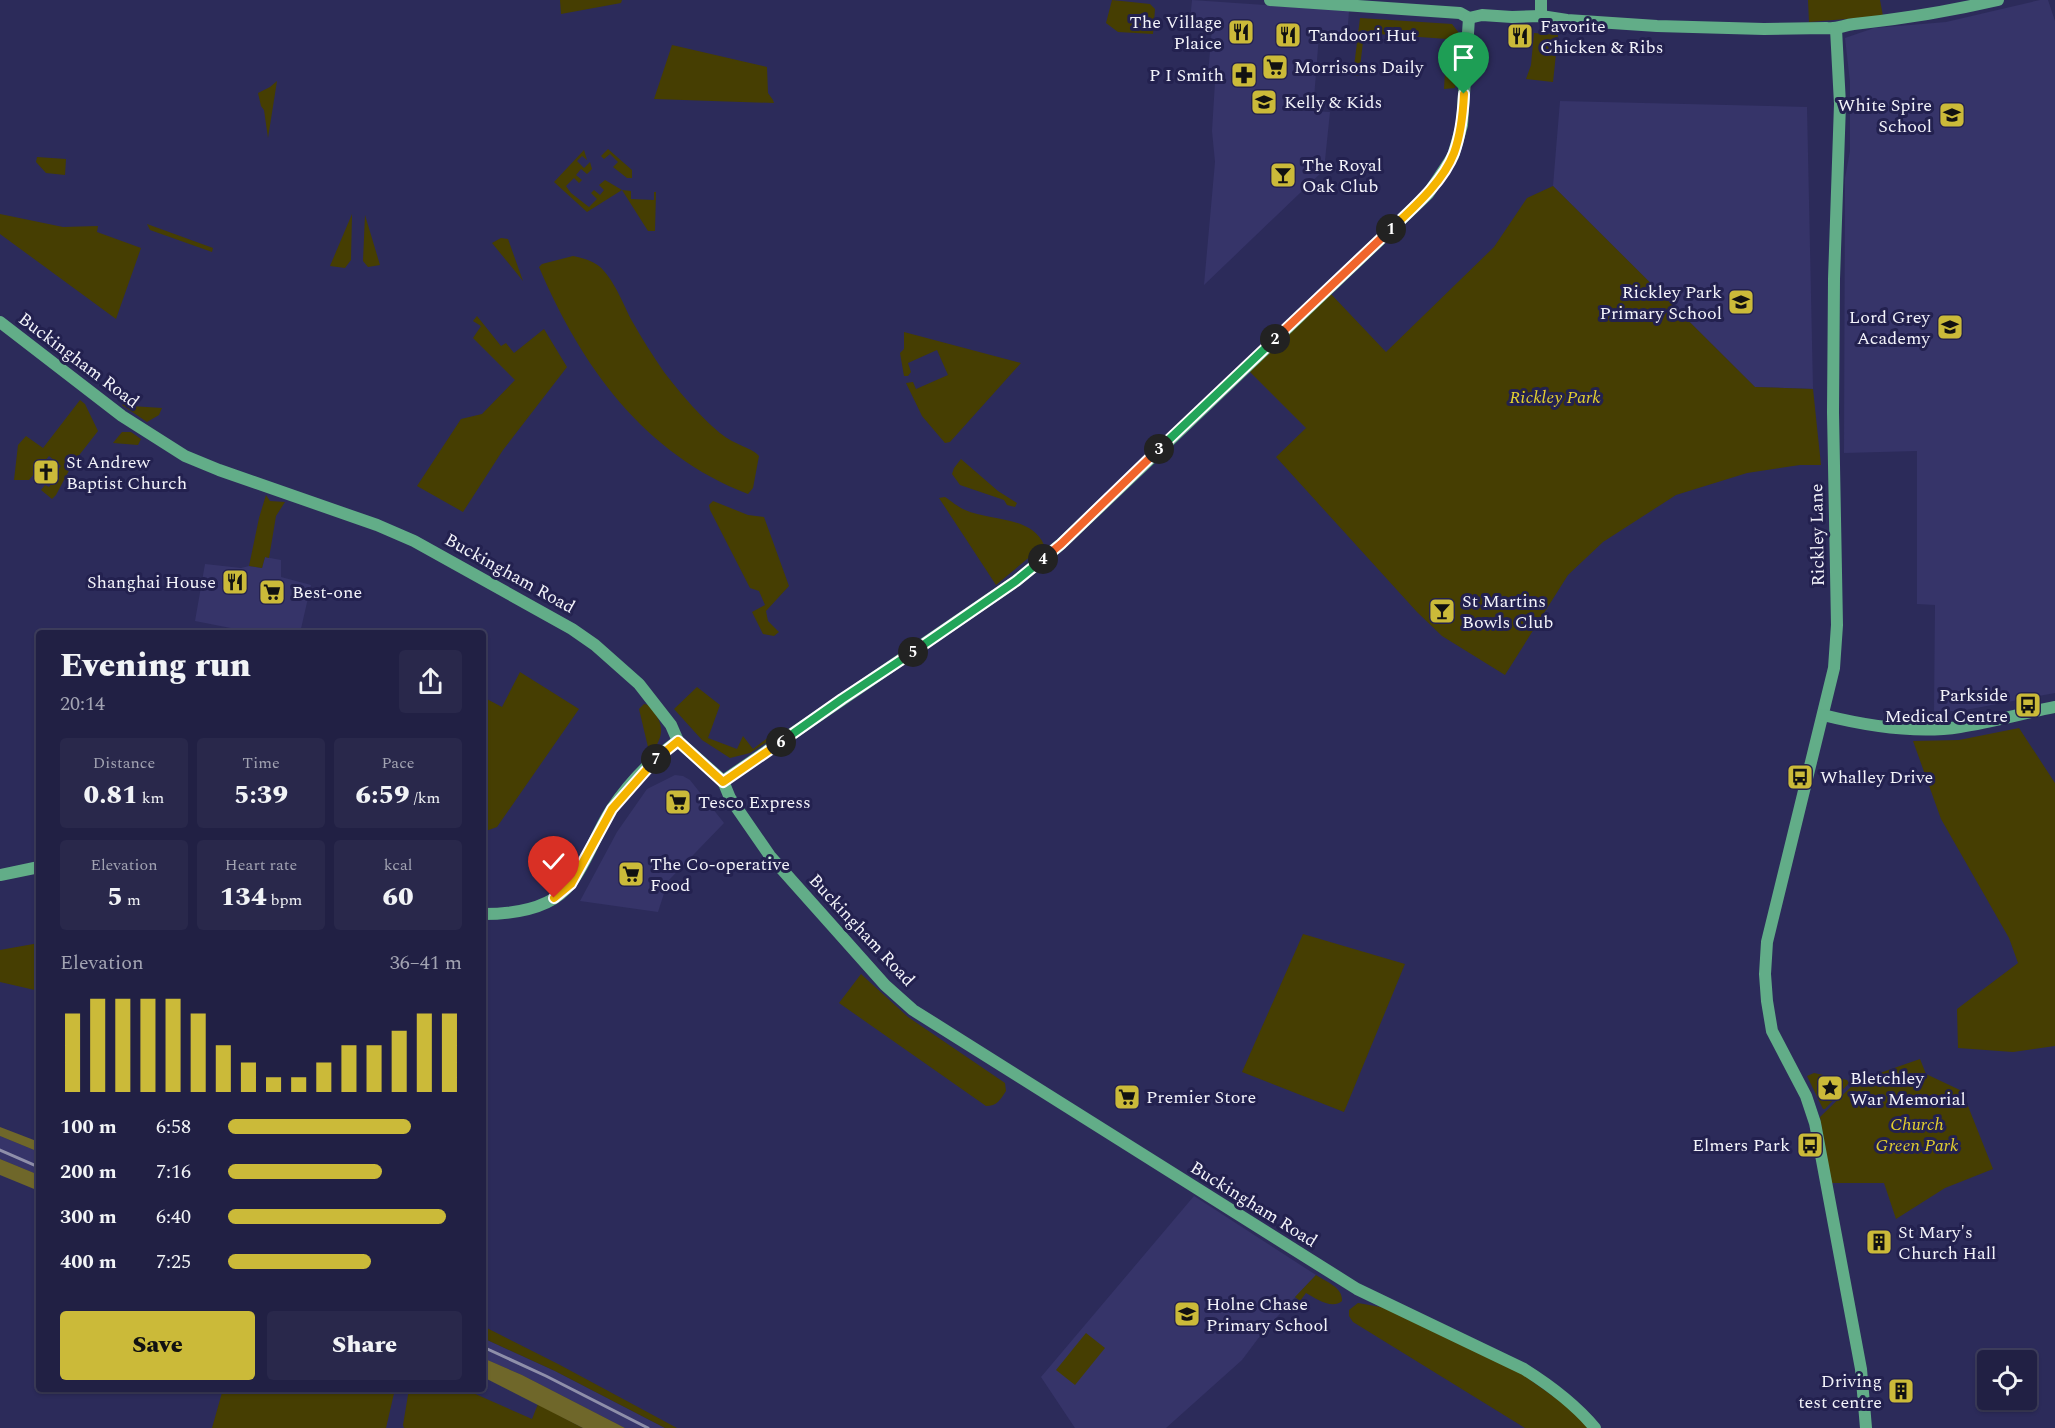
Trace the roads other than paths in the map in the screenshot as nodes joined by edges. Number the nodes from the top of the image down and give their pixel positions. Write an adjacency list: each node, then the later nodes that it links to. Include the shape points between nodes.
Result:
1 (1270, 0): 5 (street, via 1460,13)
2 (1541, 0): 4 (street)
3 (1998, 0): 6 (street)
4 (1541, 16): 5 (street); 6 (street, via 1657,26)
5 (1469, 18): 11 (street, via 1462,125 1453,156 1428,194 1061,544 1016,581)
6 (1836, 29): 9 (street, Rickley Lane, via 1840,104 1833,401 1837,625 1834,668)
7 (0, 322): 10 (street, Buckingham Road, via 122,416 185,456 399,533 572,629 639,684 671,725)
8 (2055, 707): 9 (street, via 1960,727 1919,729)
9 (1823, 715): 16 (street, Rickley Lane, via 1767,942 1765,974 1772,1031 1806,1096 1815,1124 1861,1369)
10 (678, 741): 11 (street, Buckingham Road); 14 (street, via 654,760 612,809 571,884 538,906)
11 (723, 782): 15 (street, Buckingham Road, via 770,856 885,985 913,1010 1357,1288 1524,1369 1550,1386)
12 (36, 868): 13 (street)
13 (0, 875)
14 (486, 914)
15 (1596, 1428)
16 (1866, 1428)

